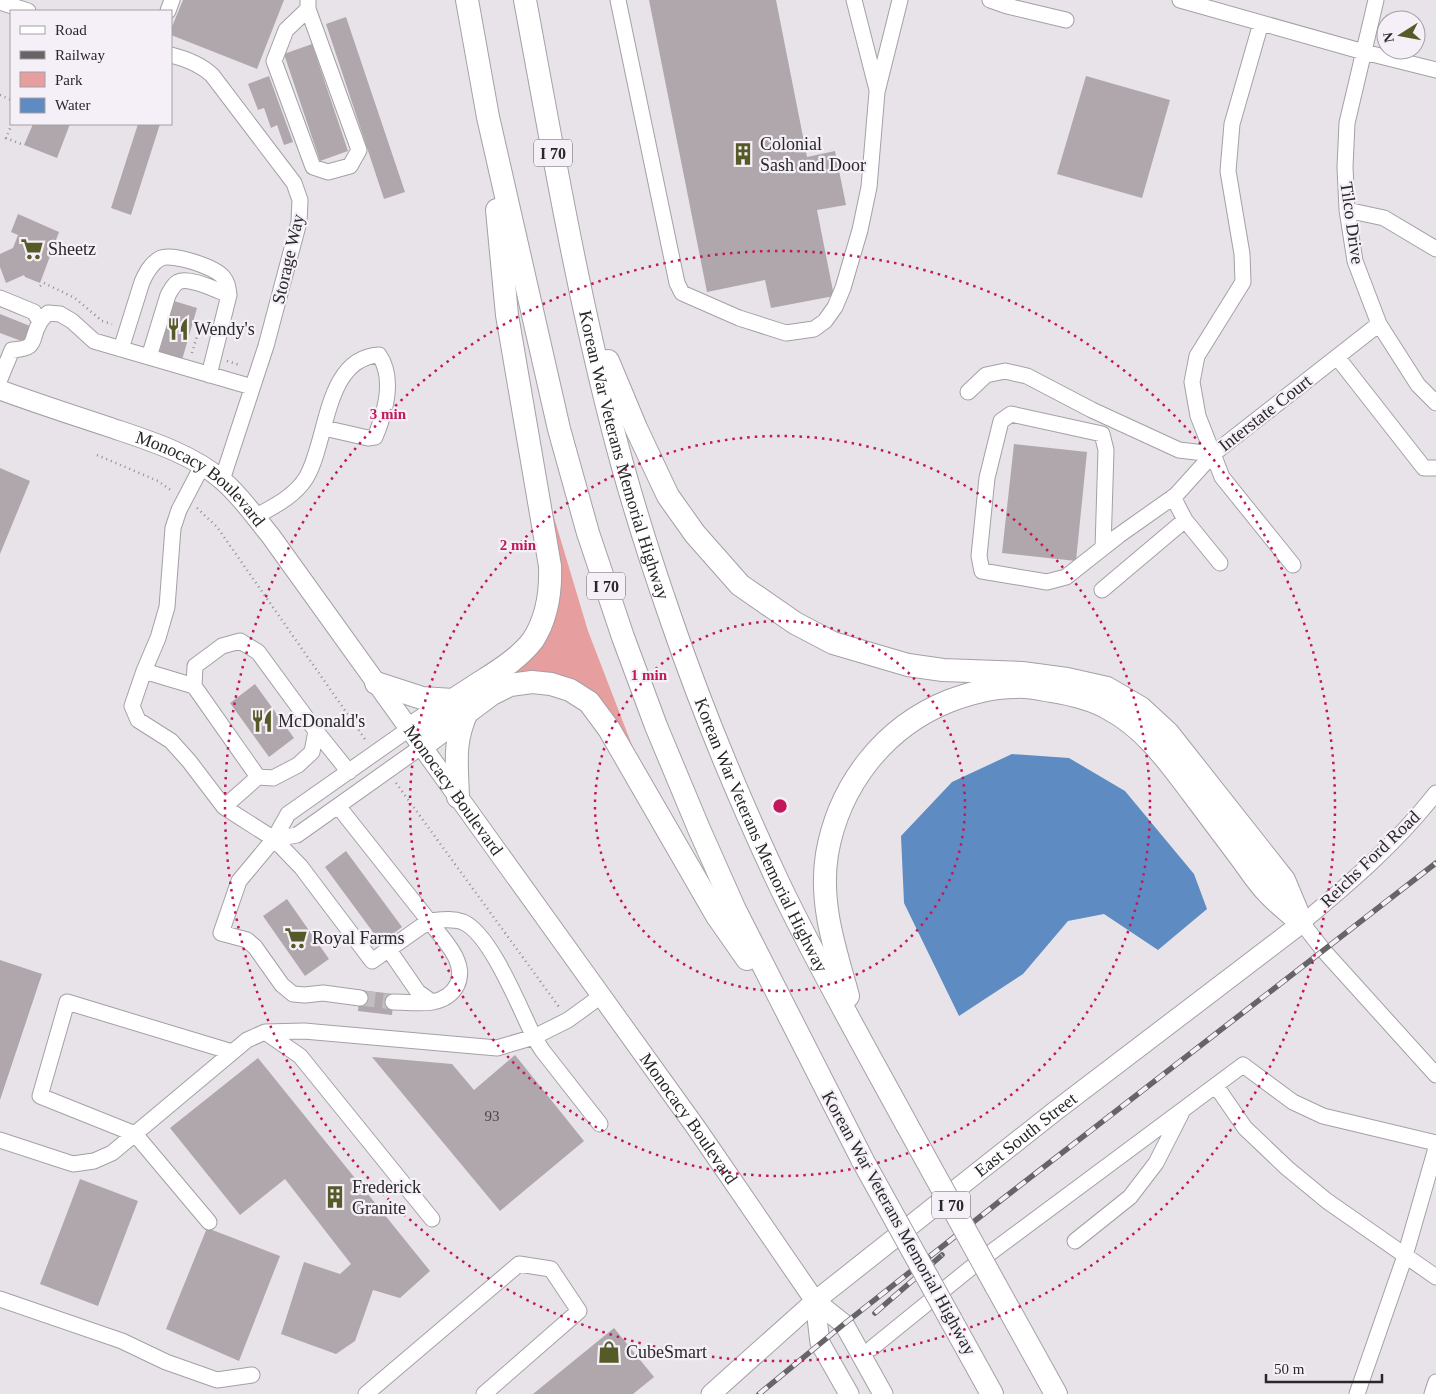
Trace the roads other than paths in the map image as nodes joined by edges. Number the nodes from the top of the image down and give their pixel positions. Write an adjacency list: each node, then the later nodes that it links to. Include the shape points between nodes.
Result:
1 (467, 0): 18 (highway, Korean War Veterans Memorial Highway / I 70)
2 (525, 0): 23 (highway, Korean War Veterans Memorial Highway / I 70)
3 (618, 0): 17 (street, via 677,283 682,293 739,318 786,333 800,332 814,329 835,308 860,230 869,186)
4 (854, 0): 17 (street)
5 (900, 0): 17 (street)
6 (990, 0): 12 (street)
7 (1180, 0): 13 (street)
8 (1376, 0): 14 (street, Tilco Drive)
9 (0, 2): 11 (street)
10 (308, 4): 10 (street, via 286,30 274,61 313,167 328,172 350,166 359,150)
11 (21, 10)
12 (1066, 20)
13 (1261, 23): 14 (street); 39 (street, via 1232,124 1228,172 1242,254 1243,282 1197,356 1192,382 1198,416)
14 (1364, 52): 16 (street); 19 (street, Tilco Drive, via 1347,123)
15 (172, 55): 32 (street, Storage Way, via 202,67 212,75 294,183 300,200 299,222)
16 (1436, 70)
17 (877, 92)
18 (488, 117): 53 (highway, via 507,315 544,527 551,586 548,604 532,640); 70 (highway, Korean War Veterans Memorial Highway / I 70, via 559,429 588,533 623,637 699,829)
19 (1347, 210): 20 (street, via 1384,218); 25 (street, Tilco Drive, via 1354,261)
20 (1436, 249)
21 (229, 295): 27 (street, via 228,284 213,268 171,256 162,258 146,272); 29 (street, via 188,280 179,281 168,295); 30 (street)
22 (0, 298): 24 (street, via 34,312)
23 (584, 304): 64 (highway, via 668,496 695,534 740,585 795,623 834,643 908,665 1067,679 1107,688 1141,708 1168,733 1284,880); 73 (highway, Korean War Veterans Memorial Highway / I 70, via 610,418 638,518 704,708 781,888)
24 (40, 322): 26 (street, via 31,345 26,349); 27 (street, via 48,313 60,314 94,341)
25 (1379, 324): 28 (street, Interstate Court); 35 (street, Tilco Drive, via 1418,385)
26 (6, 348): 31 (street)
27 (122, 349): 29 (street)
28 (1337, 357): 39 (street, Interstate Court); 41 (street, via 1424,468)
29 (149, 358): 30 (street)
30 (208, 374): 32 (street)
31 (0, 379)
32 (252, 387): 42 (street, Storage Way)
33 (0, 390): 40 (main road, Monocacy Boulevard, via 148,441)
34 (968, 392): 36 (street, via 986,374 1005,371 1027,376)
35 (1436, 403)
36 (1112, 419): 38 (street); 39 (street, via 1179,450)
37 (324, 428): 37 (street, via 332,398 345,372 360,360 379,355 385,363 388,381 375,437); 44 (street, via 315,459 296,492)
38 (1102, 434): 46 (street, via 1106,450); 46 (street, via 1011,414 1002,421 987,478 979,556 982,571 1047,582 1066,577)
39 (1213, 454): 43 (street); 48 (street, Interstate Court, via 1222,477)
40 (202, 466): 42 (main road, Monocacy Boulevard); 50 (street, via 179,510 174,528 167,606)
41 (1436, 468)
42 (222, 480): 44 (main road, Monocacy Boulevard)
43 (1173, 497): 45 (street); 46 (street)
44 (255, 518): 51 (main road, Monocacy Boulevard)
45 (1185, 520): 47 (street); 49 (street)
46 (1104, 548)
47 (1220, 563)
48 (1293, 565)
49 (1102, 590)
50 (144, 671): 52 (street); 61 (street, via 132,706 138,720 171,741)
51 (376, 684): 53 (highway); 55 (main road, Monocacy Boulevard)
52 (194, 686): 54 (street, via 195,666 222,646 240,640 258,652); 57 (street)
53 (460, 706): 55 (highway); 59 (highway); 70 (highway, via 510,685 532,682 570,690 589,702 609,729 717,916)
54 (316, 731): 56 (street); 57 (street, via 312,752 298,765 273,778)
55 (415, 738): 56 (street, via 375,753); 59 (main road, Monocacy Boulevard); 60 (street, via 387,771)
56 (348, 772): 62 (street, via 288,814)
57 (258, 777): 61 (street)
58 (1436, 793): 64 (street, Reichs Ford Road, via 1394,842)
59 (458, 797): 66 (main road, Monocacy Boulevard)
60 (338, 806): 62 (street, via 297,835); 63 (street)
61 (224, 807): 62 (street)
62 (274, 839): 65 (street, via 301,867 372,960); 67 (street, via 239,881 222,933 247,940 282,985 293,994 324,993)
63 (429, 921): 65 (street); 69 (street, via 454,952 459,966 459,981 453,993); 72 (street, via 456,920 476,931 497,962)
64 (1302, 923): 73 (highway, via 1267,893 1170,764 1126,719 1108,708 1063,692 1017,686 993,688 963,696 916,717 899,729 856,778 837,813 827,856 826,908); 75 (street); 89 (main road, East South Street)
65 (389, 950): 69 (street, via 418,992)
66 (601, 996): 72 (street, via 568,1020); 89 (main road, Monocacy Boulevard, via 697,1129)
67 (360, 998)
68 (393, 1002): 69 (street)
69 (432, 1002)
70 (796, 1031): 98 (highway, Korean War Veterans Memorial Highway / I 70, bridge, via 863,1161)
71 (265, 1032): 72 (street, via 304,1031 497,1048); 74 (street); 83 (street, via 300,1056)
72 (534, 1036): 78 (street)
73 (860, 1040): 99 (highway, Korean War Veterans Memorial Highway / I 70, bridge)
74 (232, 1052): 79 (street); 79 (street, via 67,1002 40,1096)
75 (1436, 1075)
76 (1216, 1086): 77 (street); 81 (street, via 1243,1065 1293,1102 1323,1116); 86 (street, via 1245,1128 1287,1168 1327,1201)
77 (1183, 1110): 85 (street, via 1156,1163 1130,1197); 90 (street, via 978,1262)
78 (600, 1124)
79 (134, 1134): 80 (street, via 112,1153 94,1161 73,1164); 84 (street)
80 (0, 1140)
81 (1436, 1143)
82 (1436, 1148): 86 (street)
83 (432, 1219)
84 (210, 1222)
85 (1075, 1241)
86 (1405, 1256): 87 (street); 100 (street)
87 (1436, 1277)
88 (0, 1299): 91 (street, via 122,1341 166,1362 217,1380)
89 (814, 1301): 95 (main road, East South Street); 96 (main road, Monocacy Boulevard, via 820,1343); 97 (main road, Monocacy Boulevard, via 844,1324)
90 (872, 1348)
91 (252, 1375)
92 (1436, 1382): 101 (street)
93 (366, 1394): 94 (street, via 519,1264 551,1269 579,1311)
94 (484, 1394)
95 (710, 1394)
96 (849, 1394)
97 (883, 1394)
98 (992, 1394)
99 (1056, 1394)
100 (1357, 1394)
101 (1432, 1394)

